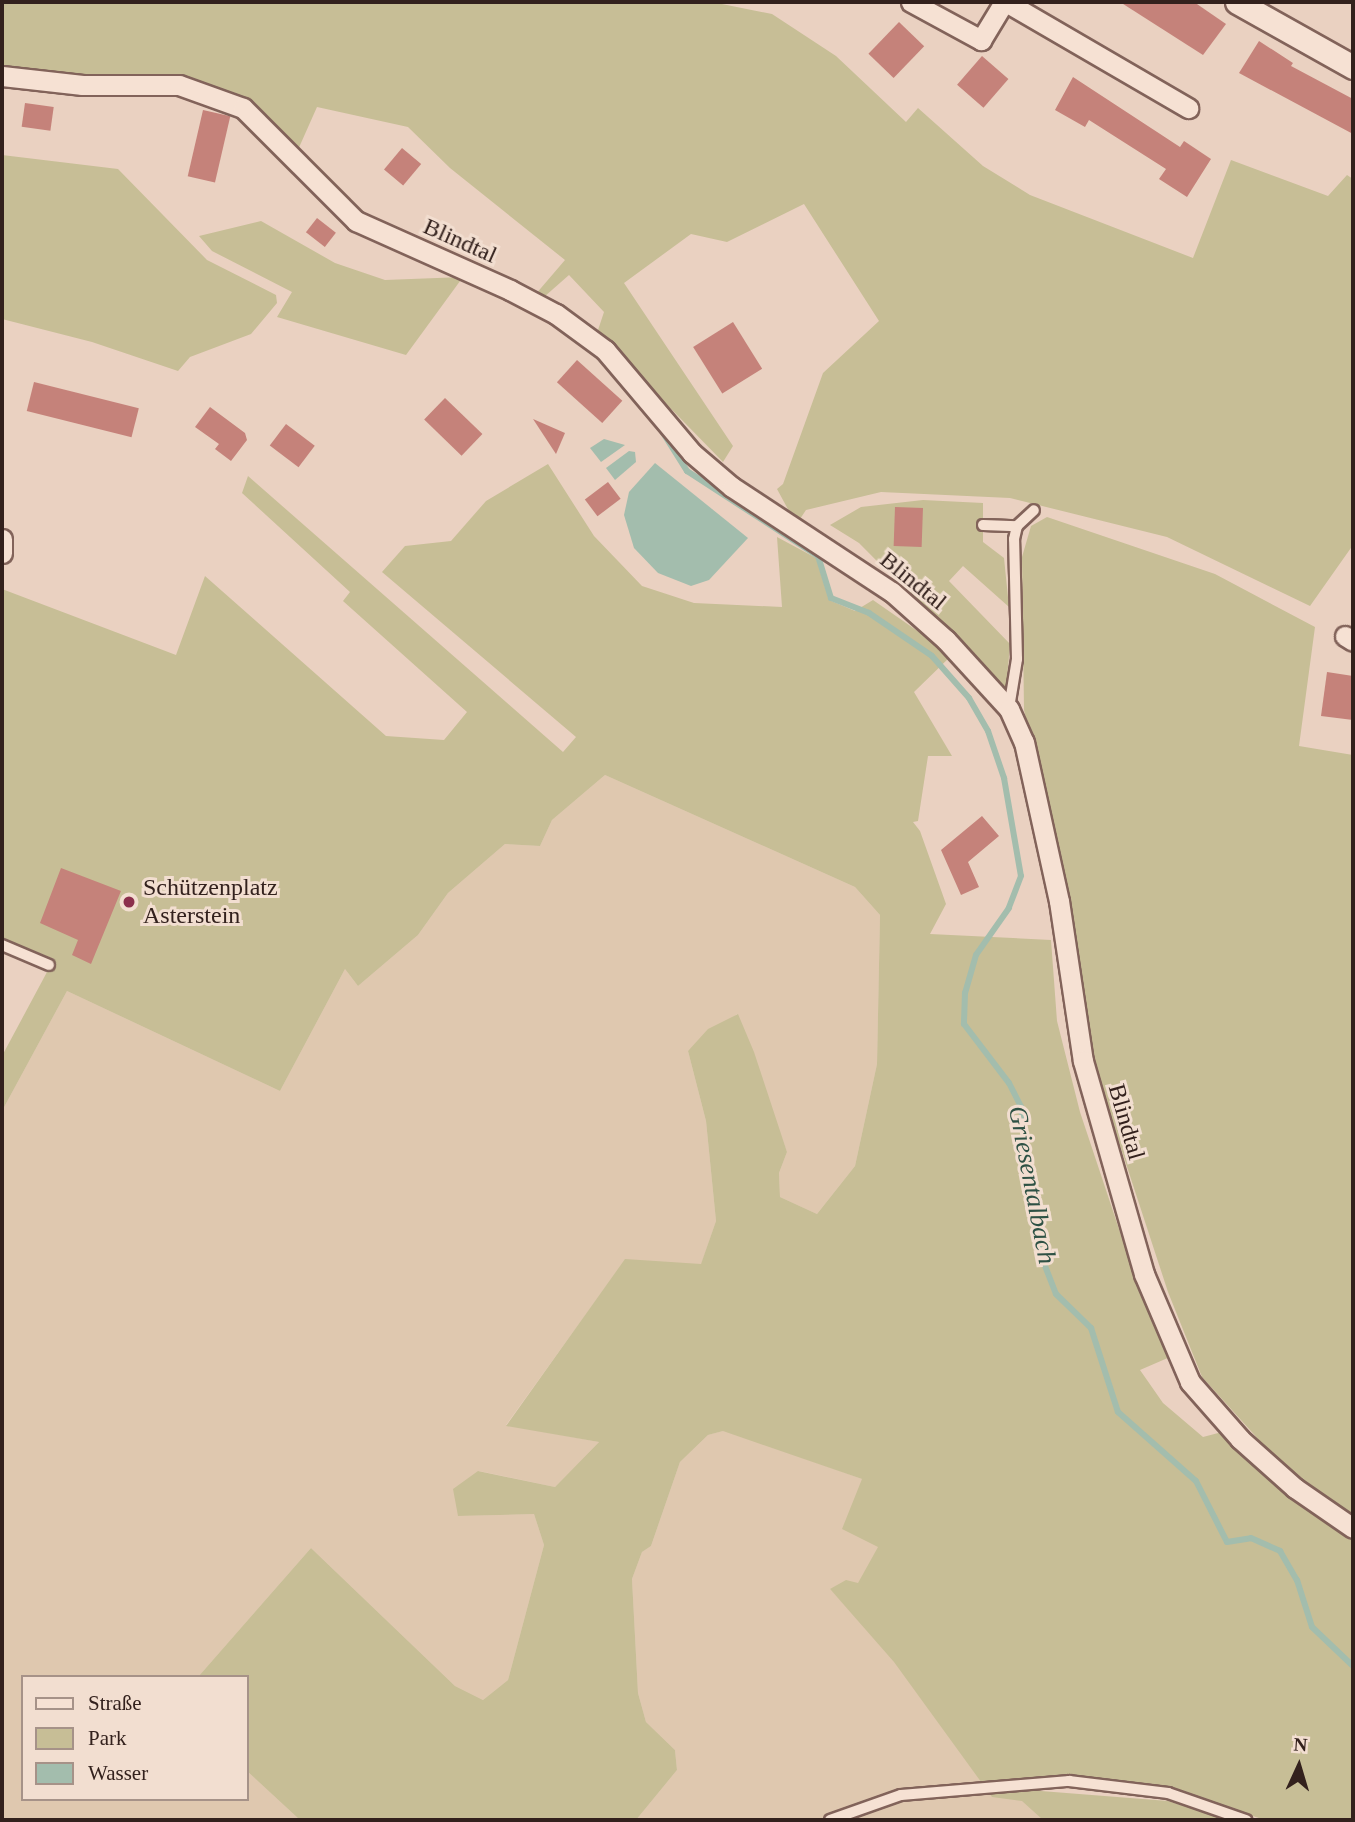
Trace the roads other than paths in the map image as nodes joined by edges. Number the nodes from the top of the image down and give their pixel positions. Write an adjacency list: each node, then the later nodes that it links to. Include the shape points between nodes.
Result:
1 (911, 2): 2 (street, via 981,40)
2 (1005, 2): 6 (street)
3 (1237, 2): 4 (street)
4 (1353, 67)
5 (2, 76): 12 (street, Blindtal, via 82,85 179,85 243,108 355,221 510,290 555,314 605,350 691,453 732,487 892,592 946,640)
6 (1188, 108)
7 (1034, 510): 9 (lane)
8 (983, 525): 9 (lane)
9 (1017, 526): 12 (lane, via 1017,660)
10 (2, 539): 11 (street)
11 (2, 554)
12 (1009, 709): 15 (street, Blindtal, via 1032,769 1059,901 1083,1061 1144,1274 1190,1382 1240,1439 1295,1488)
13 (2, 944): 14 (lane)
14 (49, 965)
15 (1353, 1528)
16 (830, 1820): 17 (lane, via 901,1795 1069,1781 1168,1793)
17 (1246, 1820)

